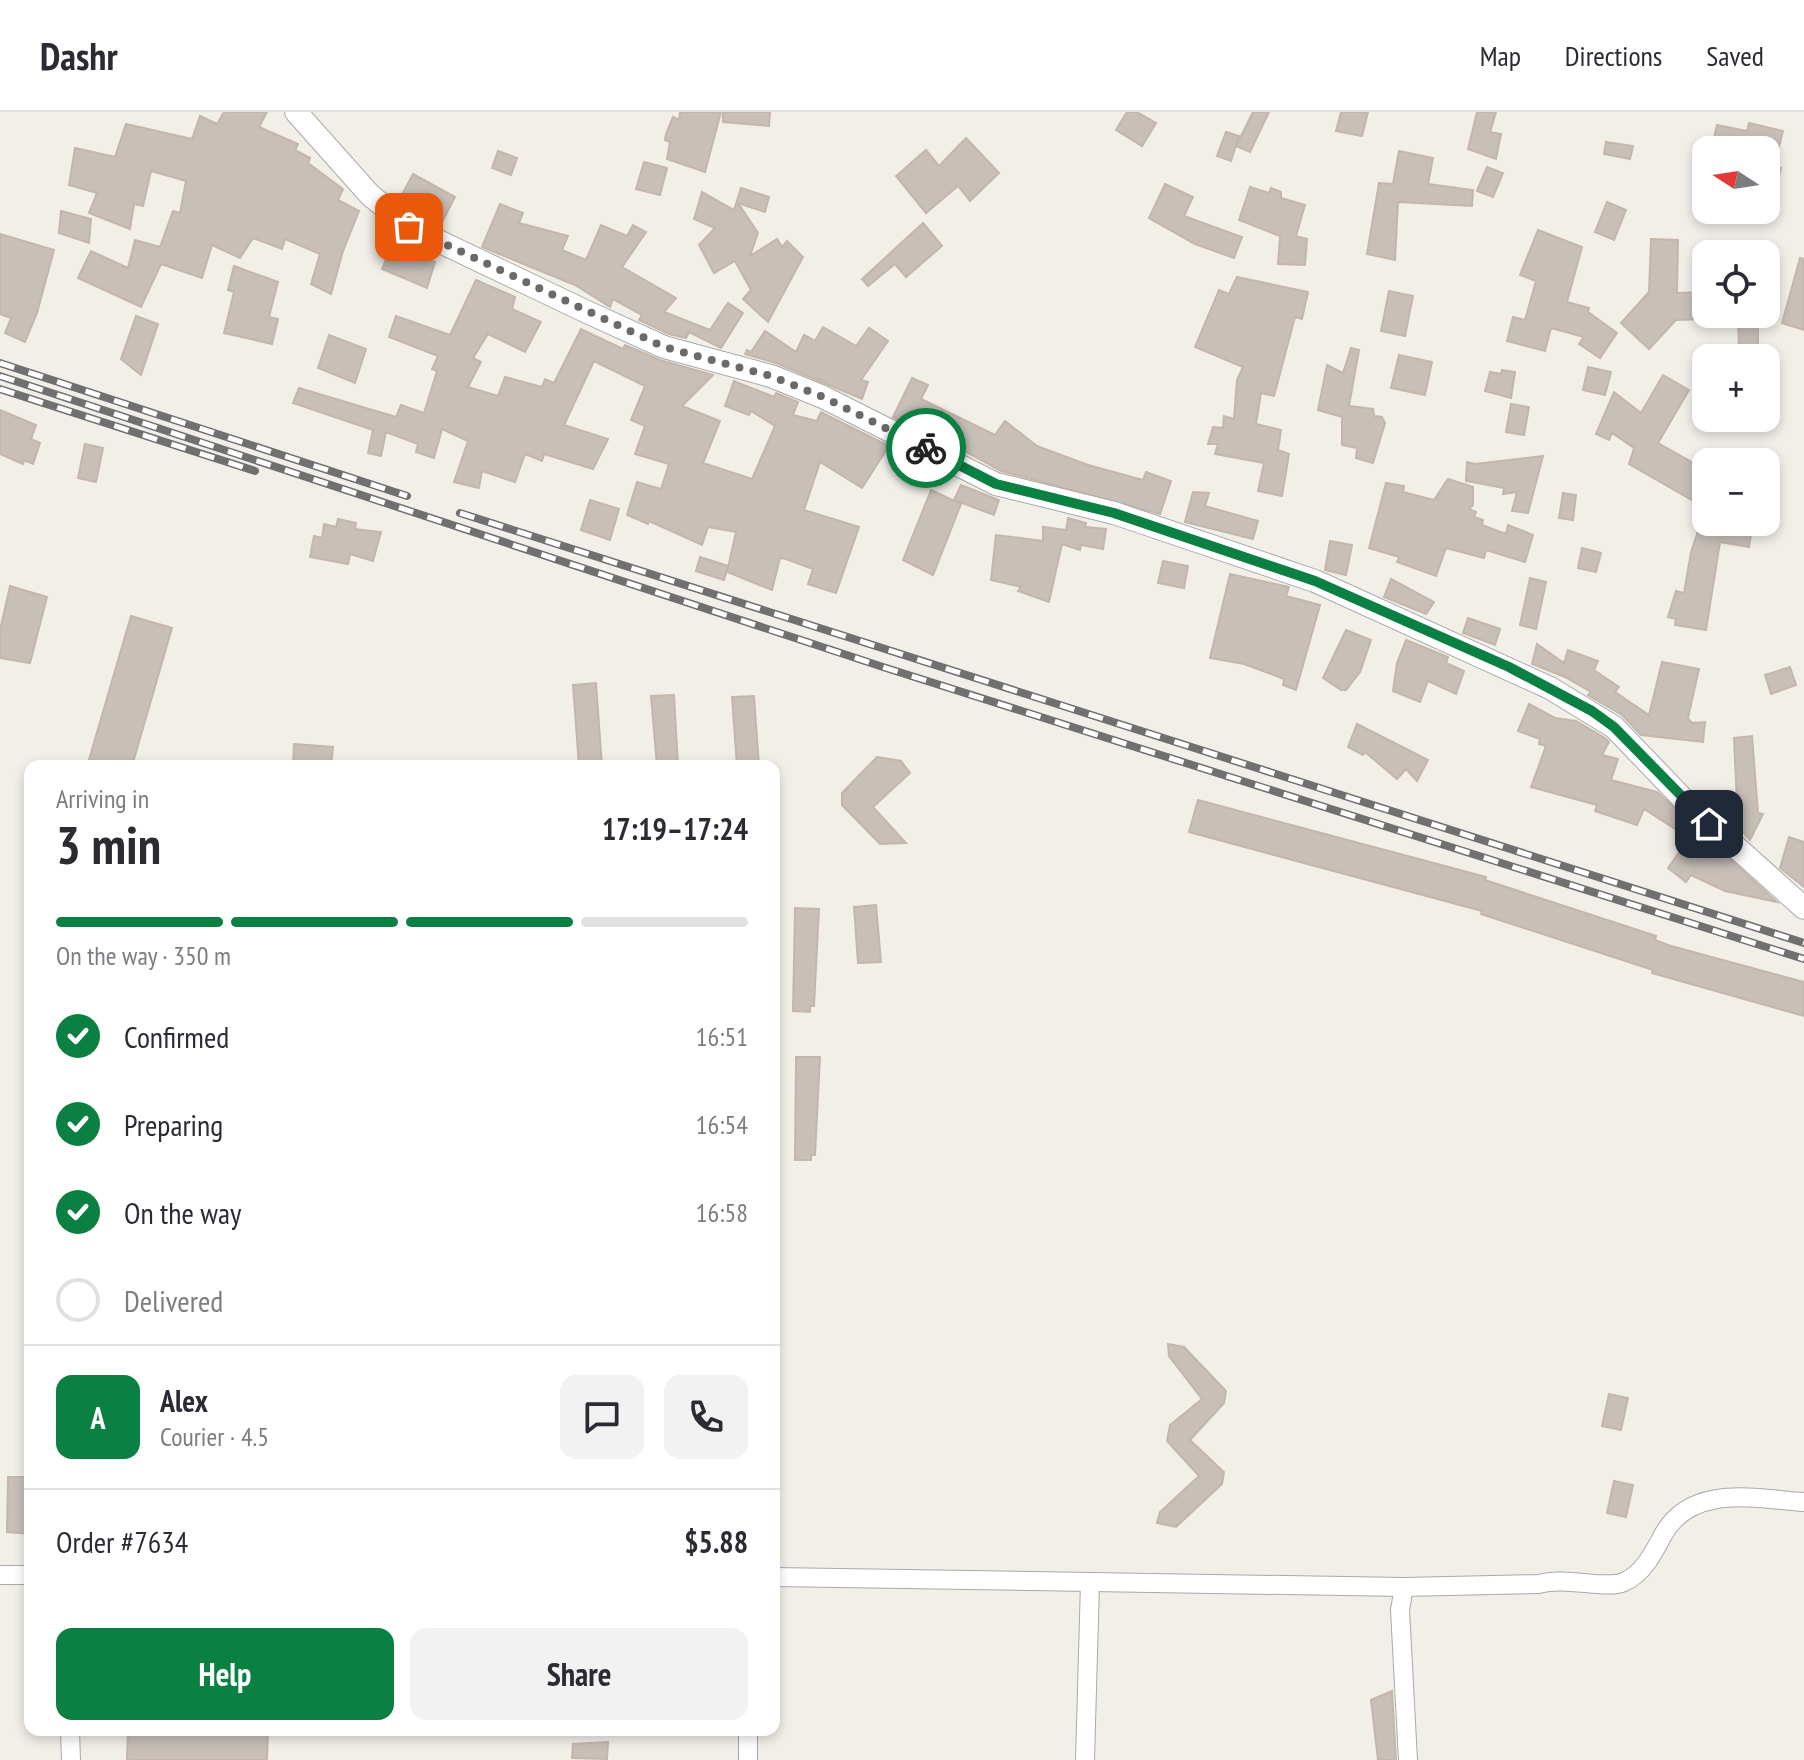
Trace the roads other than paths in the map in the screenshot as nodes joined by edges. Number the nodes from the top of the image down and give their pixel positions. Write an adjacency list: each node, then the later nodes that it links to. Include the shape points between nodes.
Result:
1 (296, 112): 2 (street, via 370,195 409,227 587,312 664,347 771,376 823,397 996,484 1114,513 1315,581 1550,688 1614,727 1687,803)
2 (1804, 908)
3 (1804, 1502): 8 (street, via 1722,1496 1695,1506 1678,1517 1640,1572 1622,1584 1552,1580)
4 (0, 1575): 5 (street)
5 (24, 1575)
6 (780, 1577): 7 (street)
7 (1090, 1583): 8 (street); 13 (street)
8 (1404, 1587): 14 (street, via 1400,1610)
9 (70, 1736): 11 (street)
10 (748, 1736): 12 (street)
11 (71, 1760)
12 (748, 1760)
13 (1085, 1760)
14 (1408, 1760)

